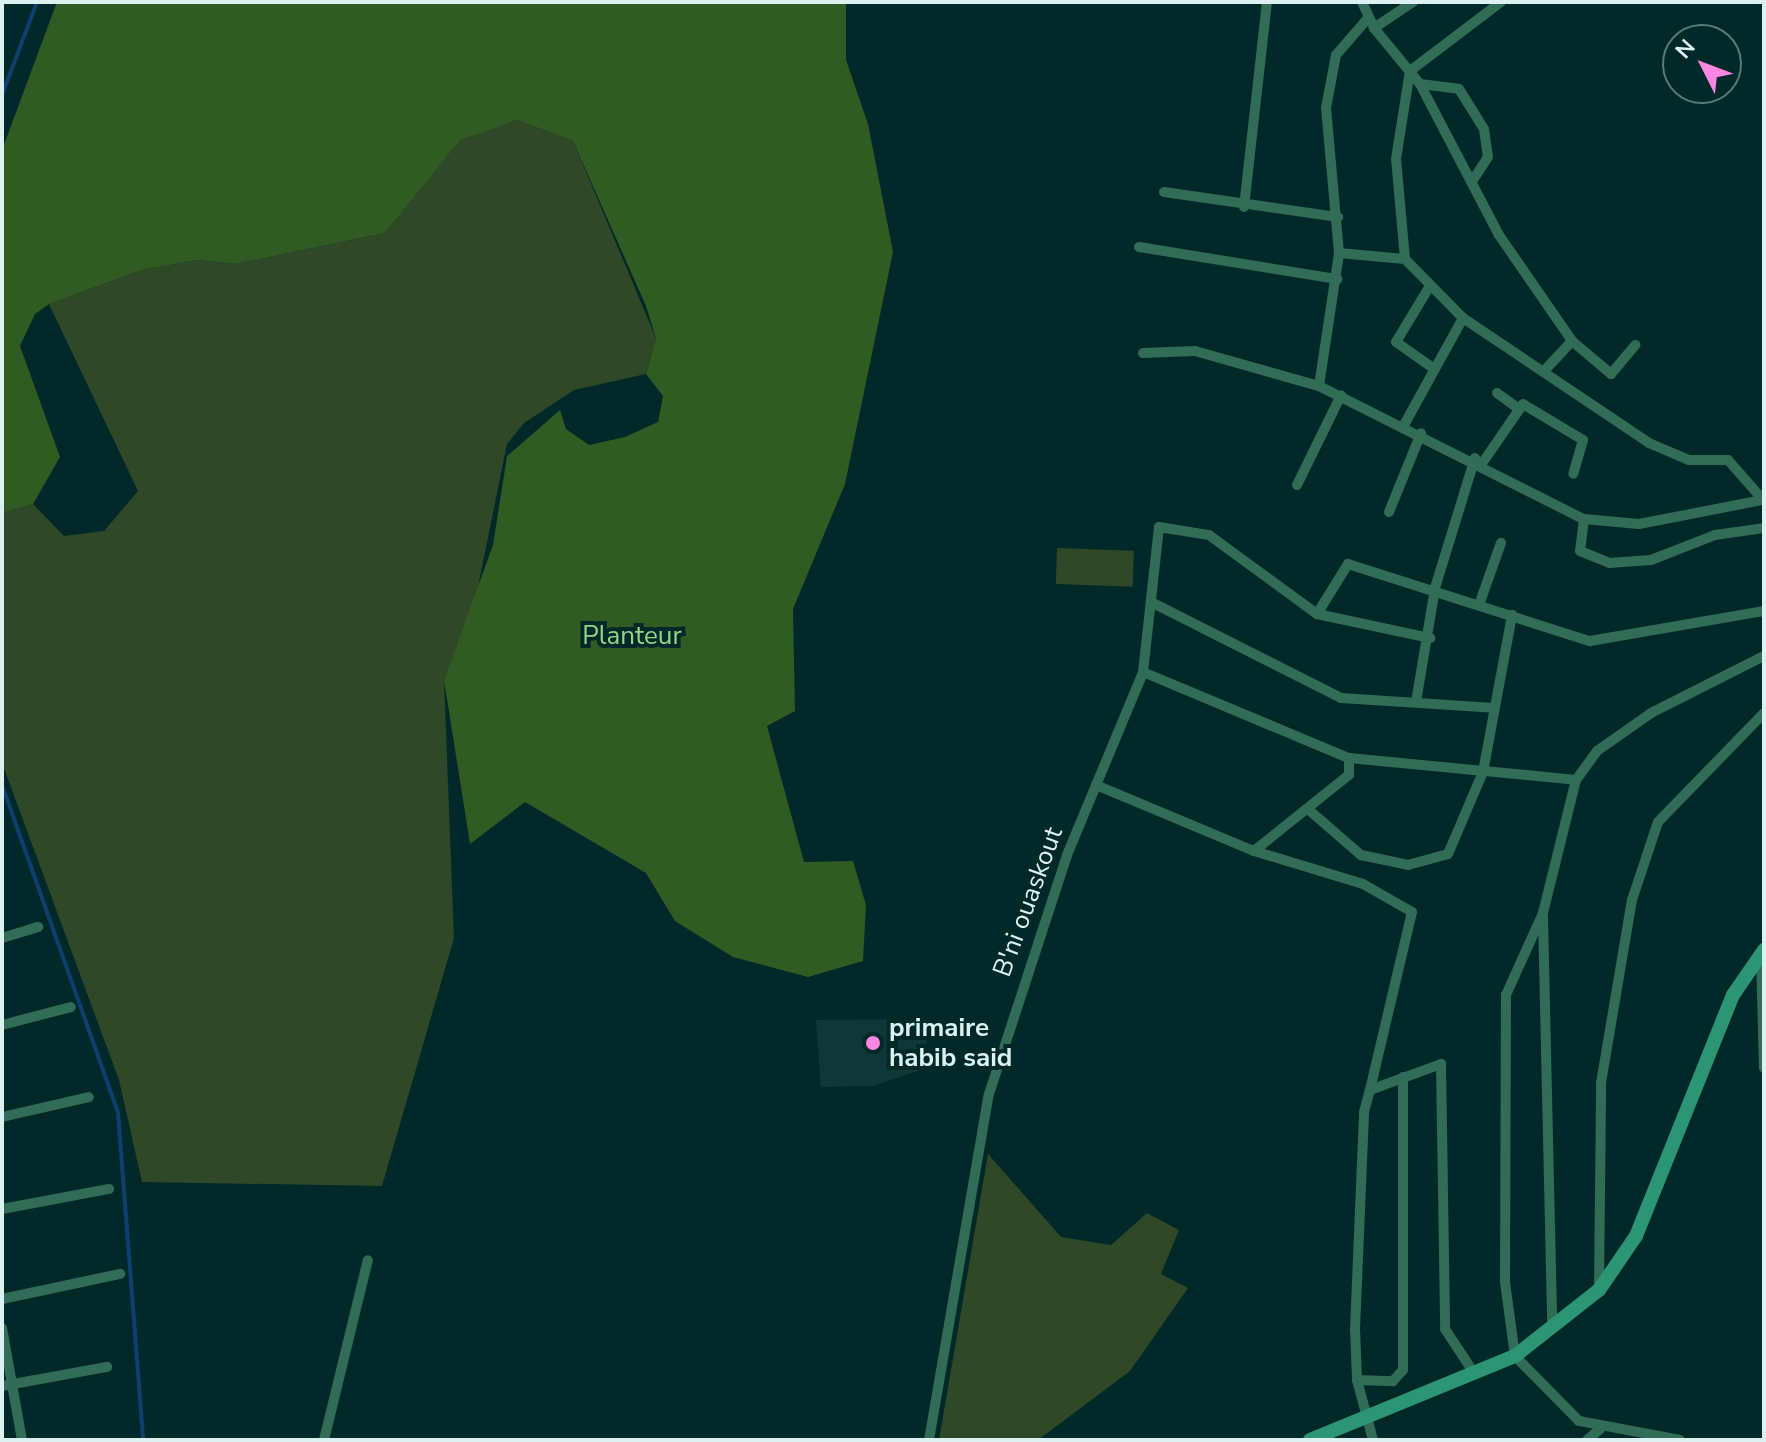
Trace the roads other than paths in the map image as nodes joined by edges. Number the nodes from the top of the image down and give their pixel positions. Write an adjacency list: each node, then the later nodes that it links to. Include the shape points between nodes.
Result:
1 (1267, 2): 10 (street)
2 (1362, 2): 5 (street)
3 (1413, 2): 5 (street)
4 (1501, 2): 6 (street)
5 (1371, 23): 6 (street); 11 (street, via 1343,39 1328,93)
6 (1410, 71): 7 (street); 14 (street, via 1396,159)
7 (1420, 84): 8 (street); 8 (street, via 1459,89 1484,129 1488,157)
8 (1473, 180): 18 (street, via 1529,286)
9 (1164, 192): 10 (street)
10 (1244, 207): 11 (street)
11 (1338, 217): 13 (street)
12 (1139, 247): 15 (street)
13 (1339, 253): 14 (street); 15 (street)
14 (1405, 259): 16 (street)
15 (1337, 279): 23 (street)
16 (1428, 289): 17 (street); 21 (street, via 1396,342)
17 (1463, 318): 21 (street); 22 (street)
18 (1572, 341): 19 (street, via 1611,374); 22 (street)
19 (1635, 345)
20 (1143, 353): 23 (street, via 1195,351)
21 (1433, 368): 27 (street)
22 (1545, 370): 32 (street, via 1667,455 1728,460)
23 (1319, 386): 25 (street)
24 (1497, 393): 26 (street)
25 (1341, 395): 27 (street); 31 (street)
26 (1516, 407): 29 (street); 30 (street, via 1529,404 1583,440)
27 (1404, 425): 28 (street)
28 (1421, 433): 29 (street); 33 (street)
29 (1479, 460): 34 (street); 37 (street)
30 (1573, 474)
31 (1297, 485)
32 (1764, 500): 34 (street, via 1639,524)
33 (1389, 512)
34 (1584, 519): 35 (street, via 1580,551 1609,563 1651,560 1715,535)
35 (1764, 528)
36 (1501, 543): 39 (street)
37 (1435, 588): 39 (street); 41 (street, via 1348,564); 43 (street)
38 (1151, 602): 41 (street, B'ni ouaskout, via 1159,527 1209,535); 45 (street, B'ni ouaskout); 46 (street, via 1341,698)
39 (1479, 605): 42 (street)
40 (1764, 611): 42 (street, via 1590,641)
41 (1317, 614): 43 (street)
42 (1512, 615): 47 (street)
43 (1430, 638): 46 (street)
44 (1764, 656): 51 (street, via 1651,713 1597,751)
45 (1143, 672): 49 (street); 52 (street, B'ni ouaskout)
46 (1416, 702): 47 (street)
47 (1494, 708): 50 (street)
48 (1764, 713): 70 (street, via 1658,822 1632,900 1601,1083)
49 (1349, 758): 50 (street); 53 (street, via 1349,775)
50 (1483, 772): 51 (street); 53 (street, via 1460,836 1434,863 1361,855)
51 (1576, 780): 55 (street)
52 (1096, 785): 54 (street); 83 (street, B'ni ouaskout, via 1045,914 989,1094)
53 (1309, 810): 54 (street)
54 (1254, 851): 63 (street, via 1363,884 1412,912)
55 (1543, 913): 73 (street); 74 (street, via 1506,995 1502,1039 1505,1282)
56 (38, 927): 57 (street)
57 (2, 938)
58 (1762, 952): 61 (street); 70 (street, via 1733,995 1636,1236)
59 (71, 1007): 60 (street)
60 (2, 1025)
61 (1764, 1068)
62 (1403, 1077): 63 (street); 76 (street, via 1441,1064 1445,1329); 77 (street, via 1403,1370 1393,1381)
63 (1370, 1090): 77 (street, via 1356,1234)
64 (89, 1097): 65 (street)
65 (2, 1117)
66 (109, 1189): 67 (street)
67 (2, 1209)
68 (368, 1260): 82 (street)
69 (120, 1274): 71 (street)
70 (1599, 1290): 73 (street)
71 (2, 1299)
72 (2, 1328): 78 (street)
73 (1552, 1331): 74 (street)
74 (1515, 1356): 76 (street); 80 (street, via 1564,1411)
75 (107, 1367): 78 (street)
76 (1474, 1373): 79 (street)
77 (1357, 1380): 79 (street)
78 (7, 1386): 81 (street)
79 (1366, 1419): 84 (street); 85 (street)
80 (1600, 1429): 86 (street); 87 (street)
81 (22, 1440)
82 (324, 1440)
83 (929, 1440)
84 (1310, 1440)
85 (1373, 1440)
86 (1587, 1440)
87 (1680, 1440)

